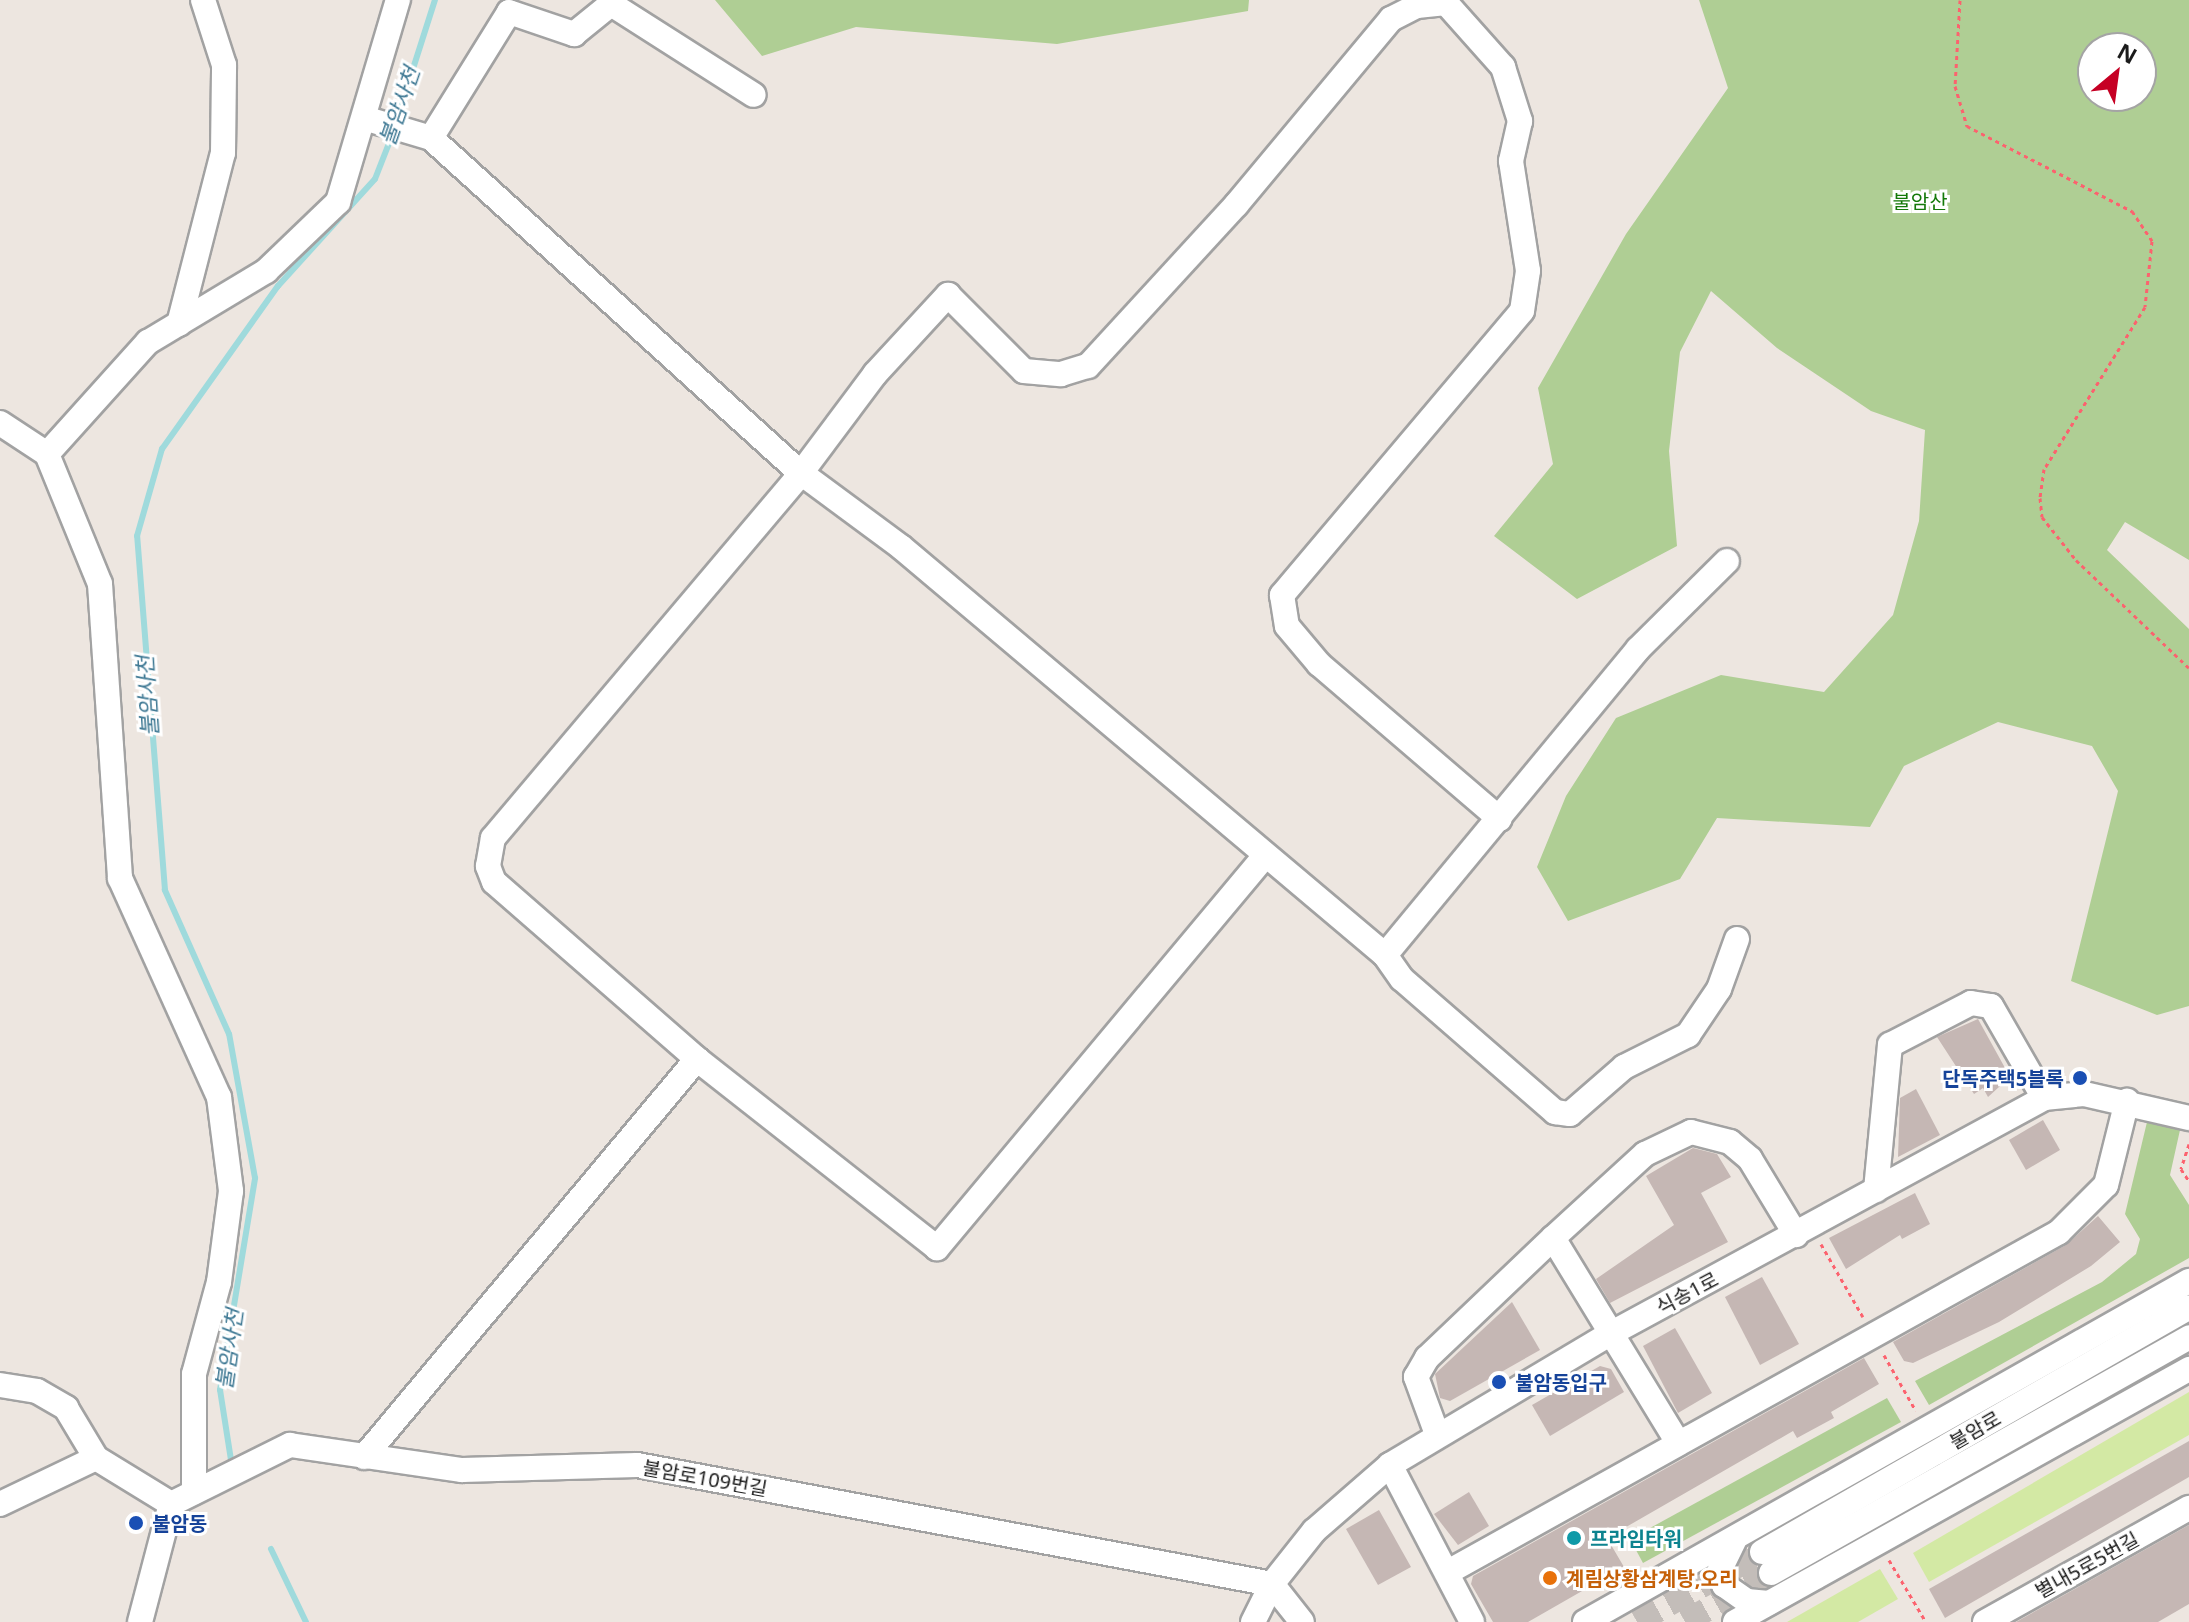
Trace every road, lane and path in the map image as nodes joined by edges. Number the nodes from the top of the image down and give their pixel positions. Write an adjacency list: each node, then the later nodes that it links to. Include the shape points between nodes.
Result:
1 (203, 0): 7 (street, via 224,65 223,153)
2 (398, 0): 5 (street)
3 (1960, 0): 12 (path, via 1955,86 1967,126 2132,211 2152,241 2145,307 2044,469 2040,498 2042,517 2076,560)
4 (754, 95): 6 (street, via 611,4 574,34 509,12)
5 (372, 121): 6 (street); 7 (street, via 338,202 266,271)
6 (431, 138): 10 (street)
7 (179, 324): 9 (street, via 140,351)
8 (0, 423): 9 (street)
9 (47, 454): 37 (street, via 100,584 120,878 219,1097 231,1191 219,1282 194,1374)
10 (801, 473): 13 (street, via 875,374 948,295 1024,371 1061,374 1088,366 1236,205 1391,19 1417,6 1446,3 1503,67 1520,121 1511,161 1528,271 1522,311 1282,595 1287,626 1319,664); 14 (street, via 901,547); 17 (street, via 493,838 488,866 494,882)
11 (1727, 561): 13 (street, via 1638,649)
12 (2189, 668)
13 (1500, 819): 16 (street)
14 (1264, 857): 16 (street); 17 (street, via 937,1248)
15 (1737, 939): 16 (street, via 1719,989 1688,1035 1624,1067 1570,1114 1538,1101 1402,979)
16 (1385, 955)
17 (697, 1059): 34 (street)
18 (2044, 1098): 19 (street, 식송1로, via 2084,1094); 23 (street, 식송1로); 23 (street, via 1991,1006 1971,1003 1890,1045)
19 (2127, 1101): 20 (street, 식송1로); 33 (street, via 2106,1185 2088,1209 2059,1232)
20 (2189, 1118)
21 (2189, 1144): 22 (path, via 2181,1169)
22 (2189, 1181)
23 (1876, 1190): 24 (street, 식송1로)
24 (1796, 1235): 25 (street, via 1750,1159 1730,1142 1691,1132 1645,1154); 28 (street, 식송1로)
25 (1553, 1238): 28 (street); 32 (street, via 1427,1358 1416,1377)
26 (2189, 1281): 41 (street)
27 (2189, 1307): 29 (street, 불암로, via 1767,1563)
28 (1610, 1334): 32 (street, 식송1로); 33 (street)
29 (2189, 1337)
30 (2189, 1369): 42 (street)
31 (0, 1385): 35 (street, via 37,1391 66,1408)
32 (1437, 1434): 36 (street, 식송1로)
33 (1678, 1443): 43 (street)
34 (364, 1457): 37 (street, 불암로109번길, via 290,1445); 44 (street, 불암로109번길, via 462,1470 637,1465)
35 (96, 1458): 38 (street); 39 (street)
36 (1390, 1465): 43 (street); 44 (street, 식송1로, via 1314,1531)
37 (194, 1492): 39 (street, 불암로109번길)
38 (0, 1504)
39 (171, 1504): 46 (street)
40 (2189, 1508): 53 (street, 별내5로5번길)
41 (1734, 1541): 45 (street, via 1720,1570 1724,1585 1747,1601); 50 (street)
42 (1878, 1542): 45 (street); 52 (path)
43 (1448, 1572): 49 (street)
44 (1272, 1584): 47 (street, 식송1로); 48 (street)
45 (1769, 1603): 51 (street)
46 (140, 1622)
47 (1253, 1622)
48 (1302, 1622)
49 (1472, 1622)
50 (1585, 1622)
51 (1735, 1622)
52 (1926, 1622)
53 (1985, 1622)

